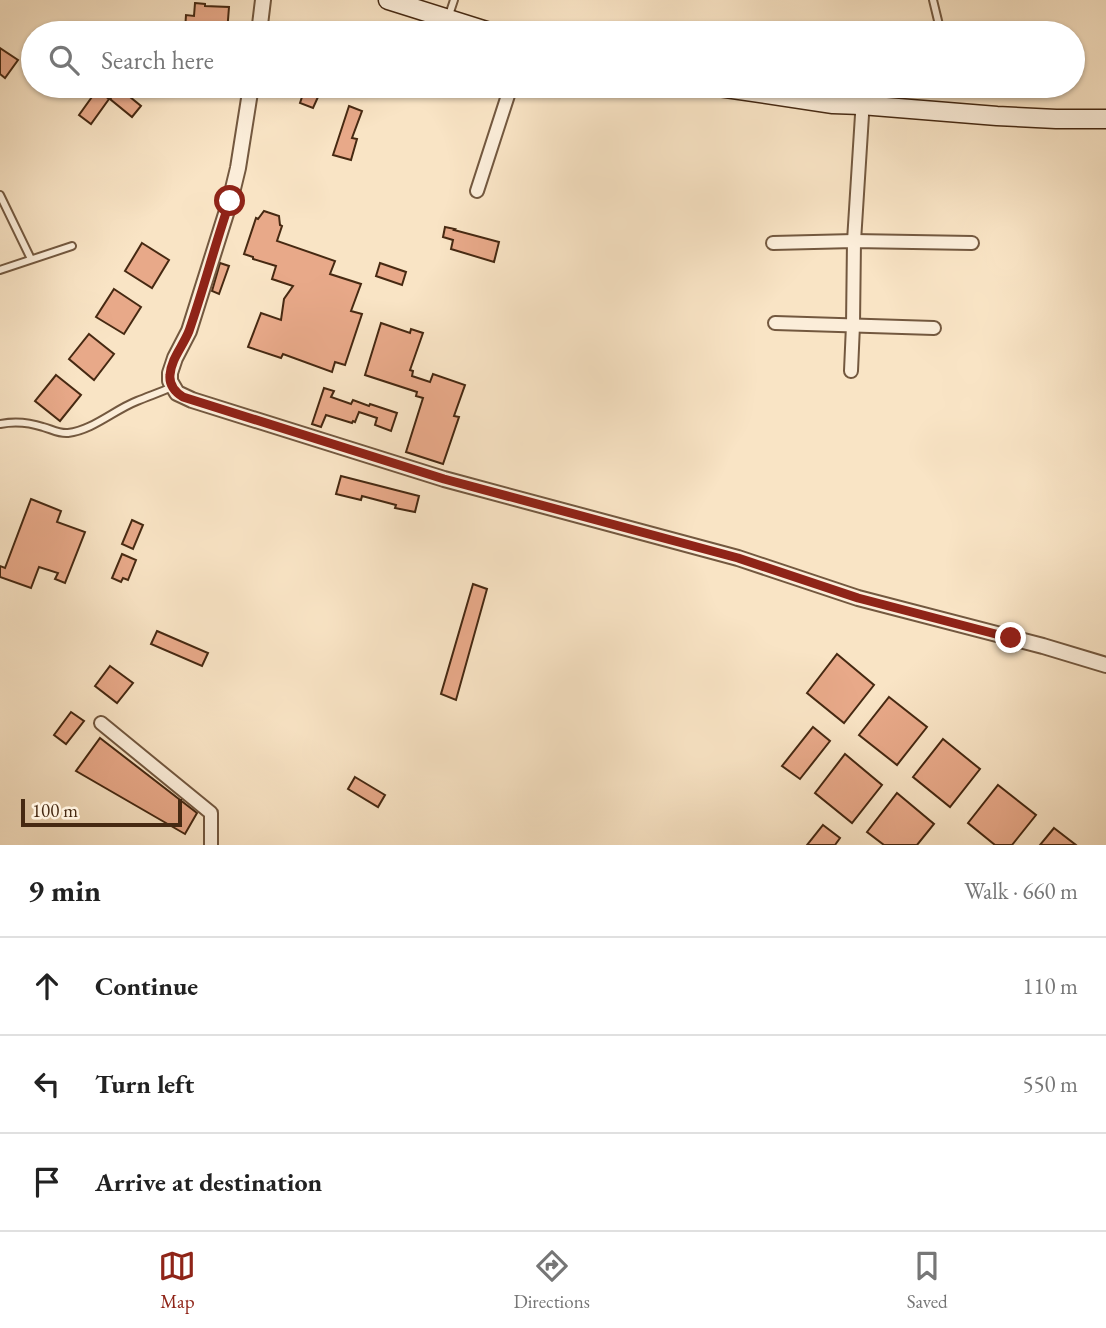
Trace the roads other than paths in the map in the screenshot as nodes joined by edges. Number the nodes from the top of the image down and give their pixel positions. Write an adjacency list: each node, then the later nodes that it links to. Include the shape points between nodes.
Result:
1 (263, 0): 6 (street)
2 (454, 0): 5 (lane)
3 (933, 0): 8 (lane)
4 (393, 1): 5 (main road)
5 (449, 16): 7 (main road)
6 (260, 21)
7 (462, 21)
8 (938, 21)
9 (249, 98): 27 (street, via 234,185 189,331 172,366)
10 (507, 98): 15 (street)
11 (793, 98): 12 (main road)
12 (862, 110): 13 (main road); 14 (main road, via 984,125); 17 (street)
13 (1106, 119)
14 (1106, 128)
15 (477, 191)
16 (0, 195): 21 (lane)
17 (854, 241): 18 (street); 19 (street); 24 (street)
18 (774, 243)
19 (972, 243)
20 (72, 246): 21 (lane)
21 (31, 259): 22 (lane)
22 (0, 270)
23 (775, 324): 24 (street)
24 (853, 325): 25 (street); 26 (street)
25 (934, 328)
26 (851, 371)
27 (172, 387): 28 (lane, via 66,434 31,423); 29 (street, via 192,400 444,479)
28 (0, 424)
29 (1106, 665)
30 (101, 723): 31 (street, via 211,813)
31 (211, 845)

